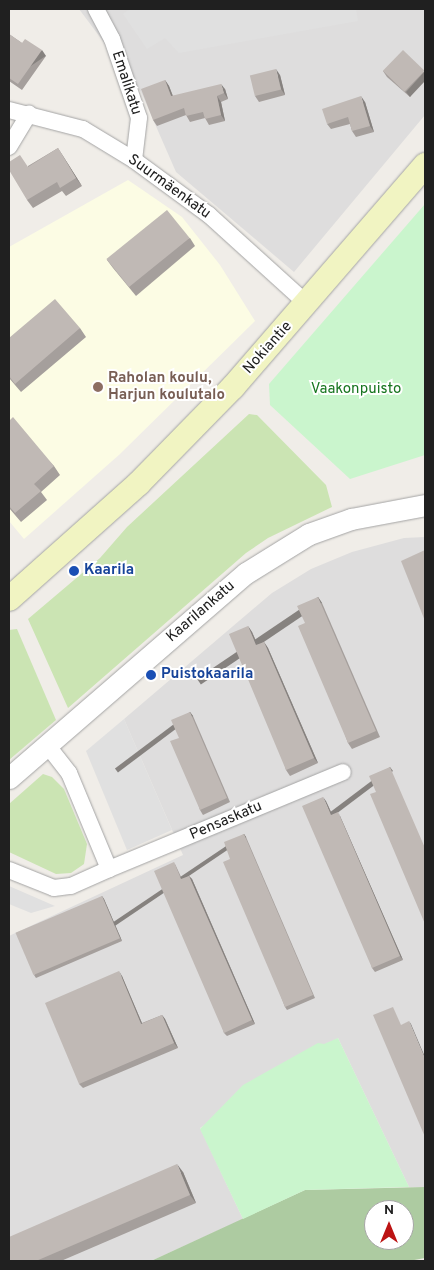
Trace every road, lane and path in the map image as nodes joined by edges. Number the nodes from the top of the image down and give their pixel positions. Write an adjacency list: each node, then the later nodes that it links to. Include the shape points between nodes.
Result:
1 (96, 9): 5 (street, Emalikatu, via 112,39 139,118)
2 (9, 110): 3 (street, Suurmäenkatu)
3 (29, 114): 4 (street); 5 (street, Suurmäenkatu, via 83,129)
4 (9, 147)
5 (134, 160): 7 (street, Suurmäenkatu, via 209,215)
6 (425, 165): 7 (main road, Nokiantie)
7 (307, 304): 9 (main road, Nokiantie, via 233,387 139,483)
8 (425, 505): 10 (street, Kaarilankatu, via 351,519 309,534 267,560 195,616)
9 (9, 599)
10 (47, 745): 12 (street, Kaarilankatu); 14 (street, via 66,767)
11 (343, 772): 14 (street, Pensaskatu)
12 (9, 778)
13 (9, 870): 14 (street, Pensaskatu, via 54,888 71,886)
14 (110, 870)

